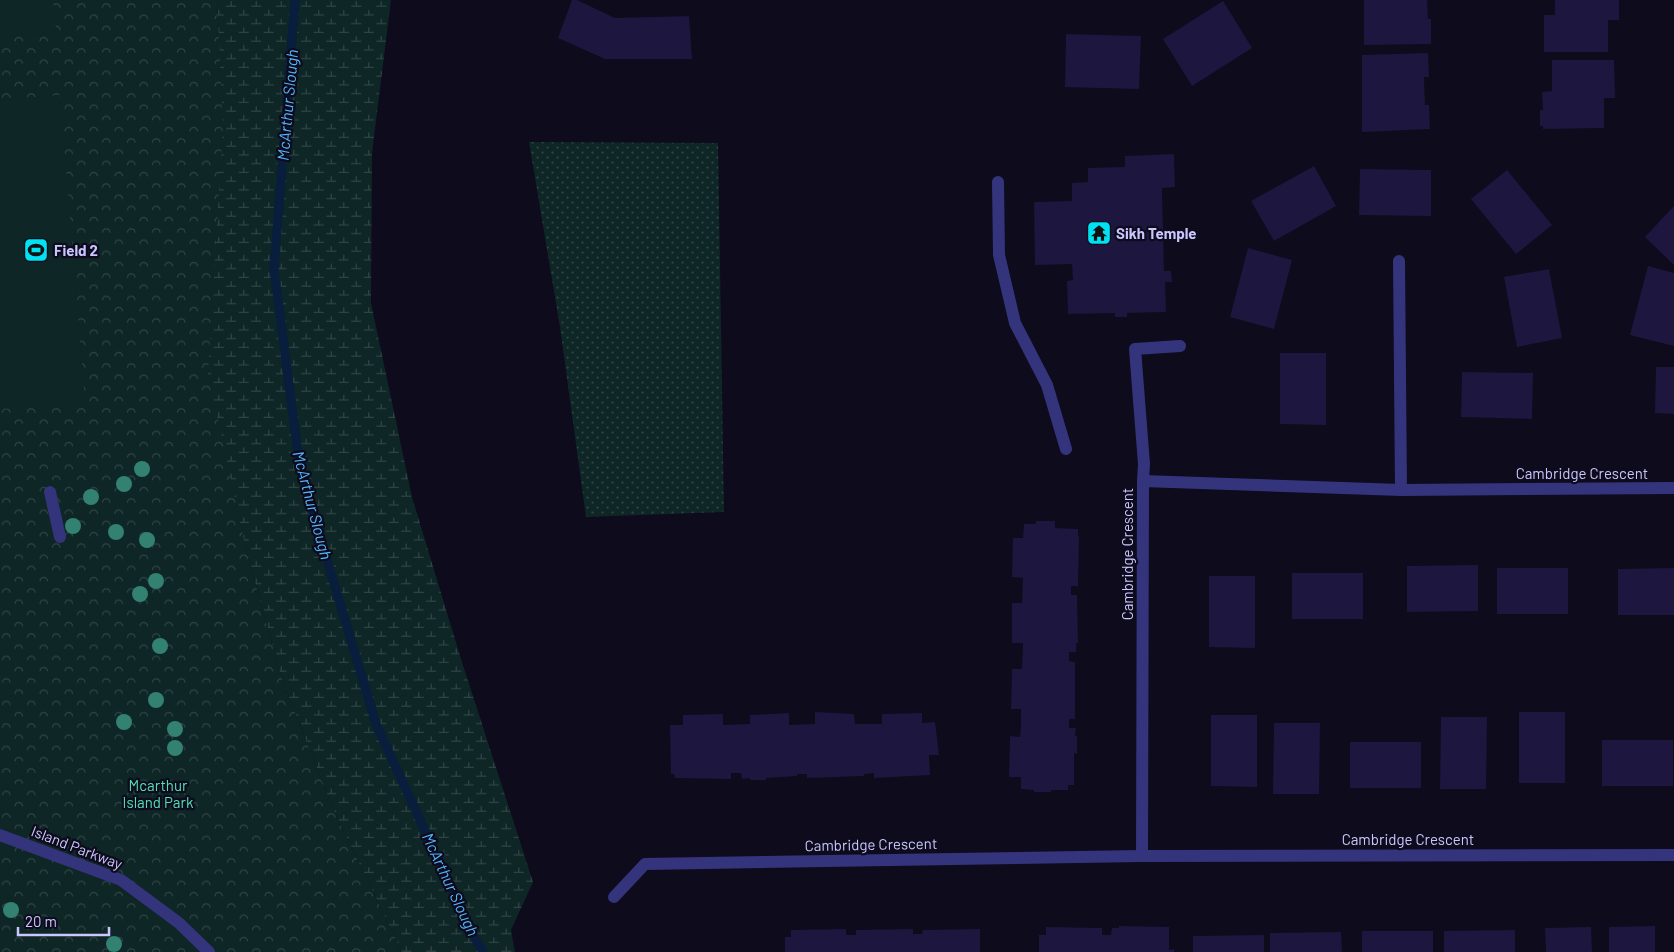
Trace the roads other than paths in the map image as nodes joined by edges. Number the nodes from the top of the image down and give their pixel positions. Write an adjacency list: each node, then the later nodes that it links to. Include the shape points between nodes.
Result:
1 (998, 182): 4 (street, via 999,255 1015,323 1047,384)
2 (1399, 261): 7 (street)
3 (1180, 346): 5 (street, via 1135,349)
4 (1066, 449)
5 (1143, 481): 7 (street, Cambridge Crescent); 12 (street, Cambridge Crescent)
6 (1674, 488): 7 (street, Cambridge Crescent)
7 (1401, 490)
8 (50, 492): 9 (street)
9 (60, 537)
10 (0, 835): 14 (street, Island Parkway, via 121,880 179,923)
11 (1674, 855): 12 (street, Cambridge Crescent)
12 (1142, 856): 13 (street, Cambridge Crescent, via 645,864)
13 (614, 897)
14 (209, 952)

